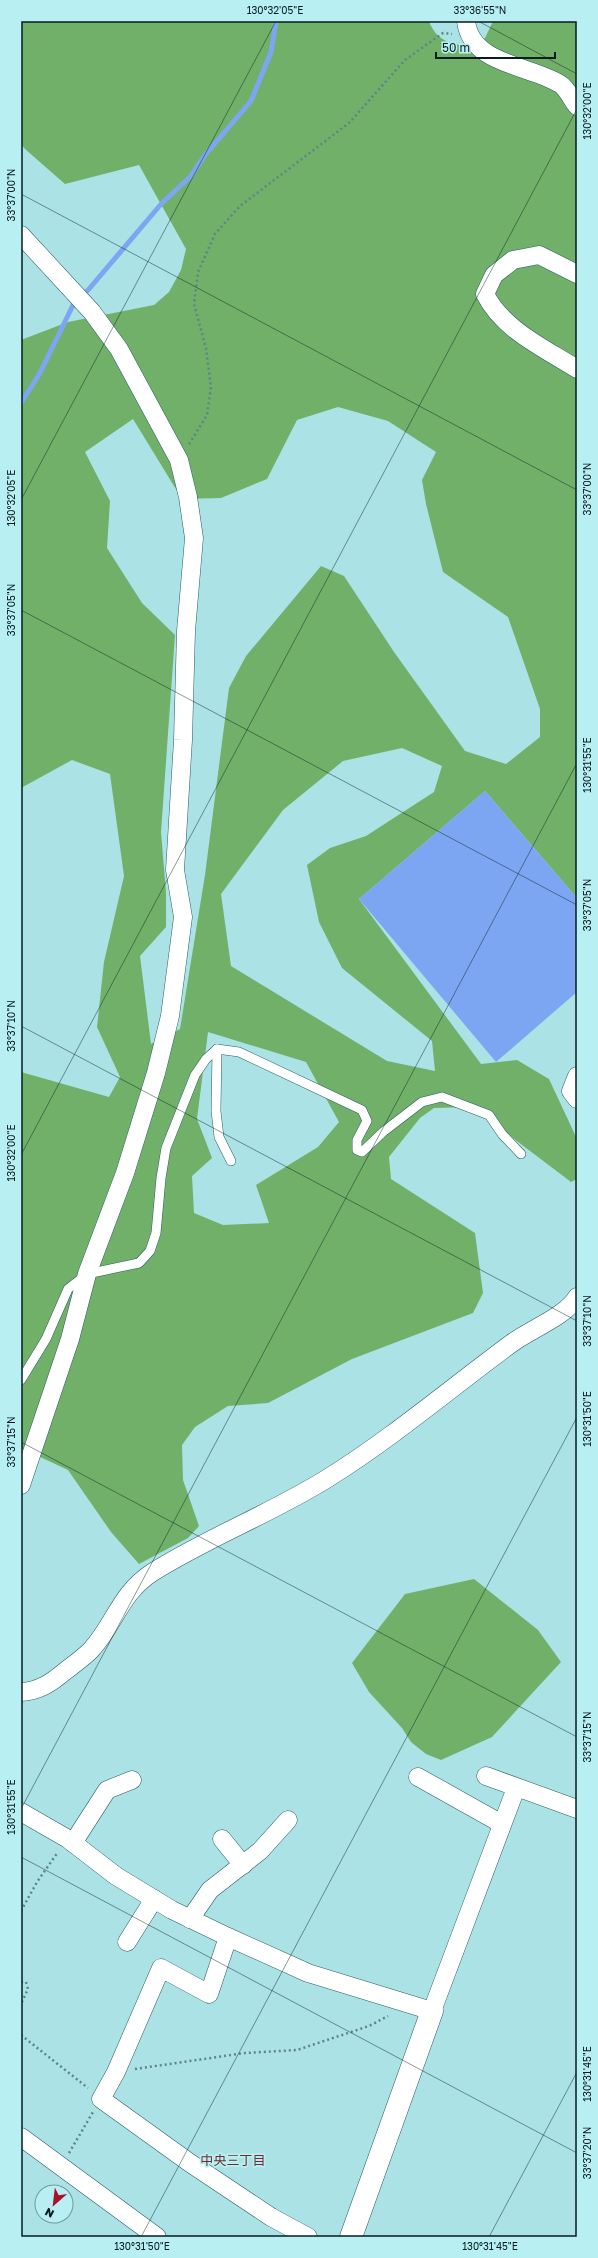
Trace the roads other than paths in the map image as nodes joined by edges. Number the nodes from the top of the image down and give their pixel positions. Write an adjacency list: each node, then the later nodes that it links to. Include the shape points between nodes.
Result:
1 (467, 28): 2 (street, via 478,47 494,57 561,85)
2 (577, 106)
3 (21, 235): 11 (street, via 92,312 119,349 179,460 194,538 186,631 183,740 175,870 183,917 170,1016 156,1073 125,1173)
4 (577, 274): 5 (street, via 539,255 513,260 494,275 485,294 493,310 506,323)
5 (577, 369)
6 (217, 1049): 9 (lane, via 239,1052 362,1110 367,1121 357,1140 357,1150 362,1152 422,1102 442,1097 489,1114 502,1134); 10 (lane, via 216,1111 219,1137); 11 (lane, via 195,1075 166,1148 156,1233 150,1251 140,1262)
7 (577, 1076): 8 (street, via 571,1091)
8 (577, 1099)
9 (521, 1154)
10 (231, 1161)
11 (87, 1274): 13 (lane, via 68,1289 46,1339); 14 (street, via 70,1339)
12 (577, 1297): 15 (street, via 557,1315 521,1336 366,1453 326,1479 185,1552 150,1574 127,1594 91,1649 48,1685 29,1692)
13 (21, 1380)
14 (21, 1485)
15 (21, 1692)
16 (486, 1776): 19 (street)
17 (418, 1777): 23 (street)
18 (132, 1780): 25 (street, via 107,1790)
19 (516, 1788): 20 (street); 23 (street)
20 (577, 1809)
21 (21, 1812): 25 (street)
22 (288, 1820): 26 (street)
23 (502, 1824): 31 (street)
24 (222, 1839): 26 (street)
25 (70, 1841): 27 (street, via 116,1876)
26 (243, 1865): 28 (street, via 210,1890)
27 (154, 1899): 28 (street); 30 (street)
28 (190, 1919): 29 (street)
29 (228, 1937): 31 (street, via 308,1973); 34 (street, via 209,1994 161,1968 102,2099 271,2217)
30 (127, 1942)
31 (432, 2011): 35 (street)
32 (21, 2138): 33 (street)
33 (155, 2237)
34 (308, 2237)
35 (351, 2237)

